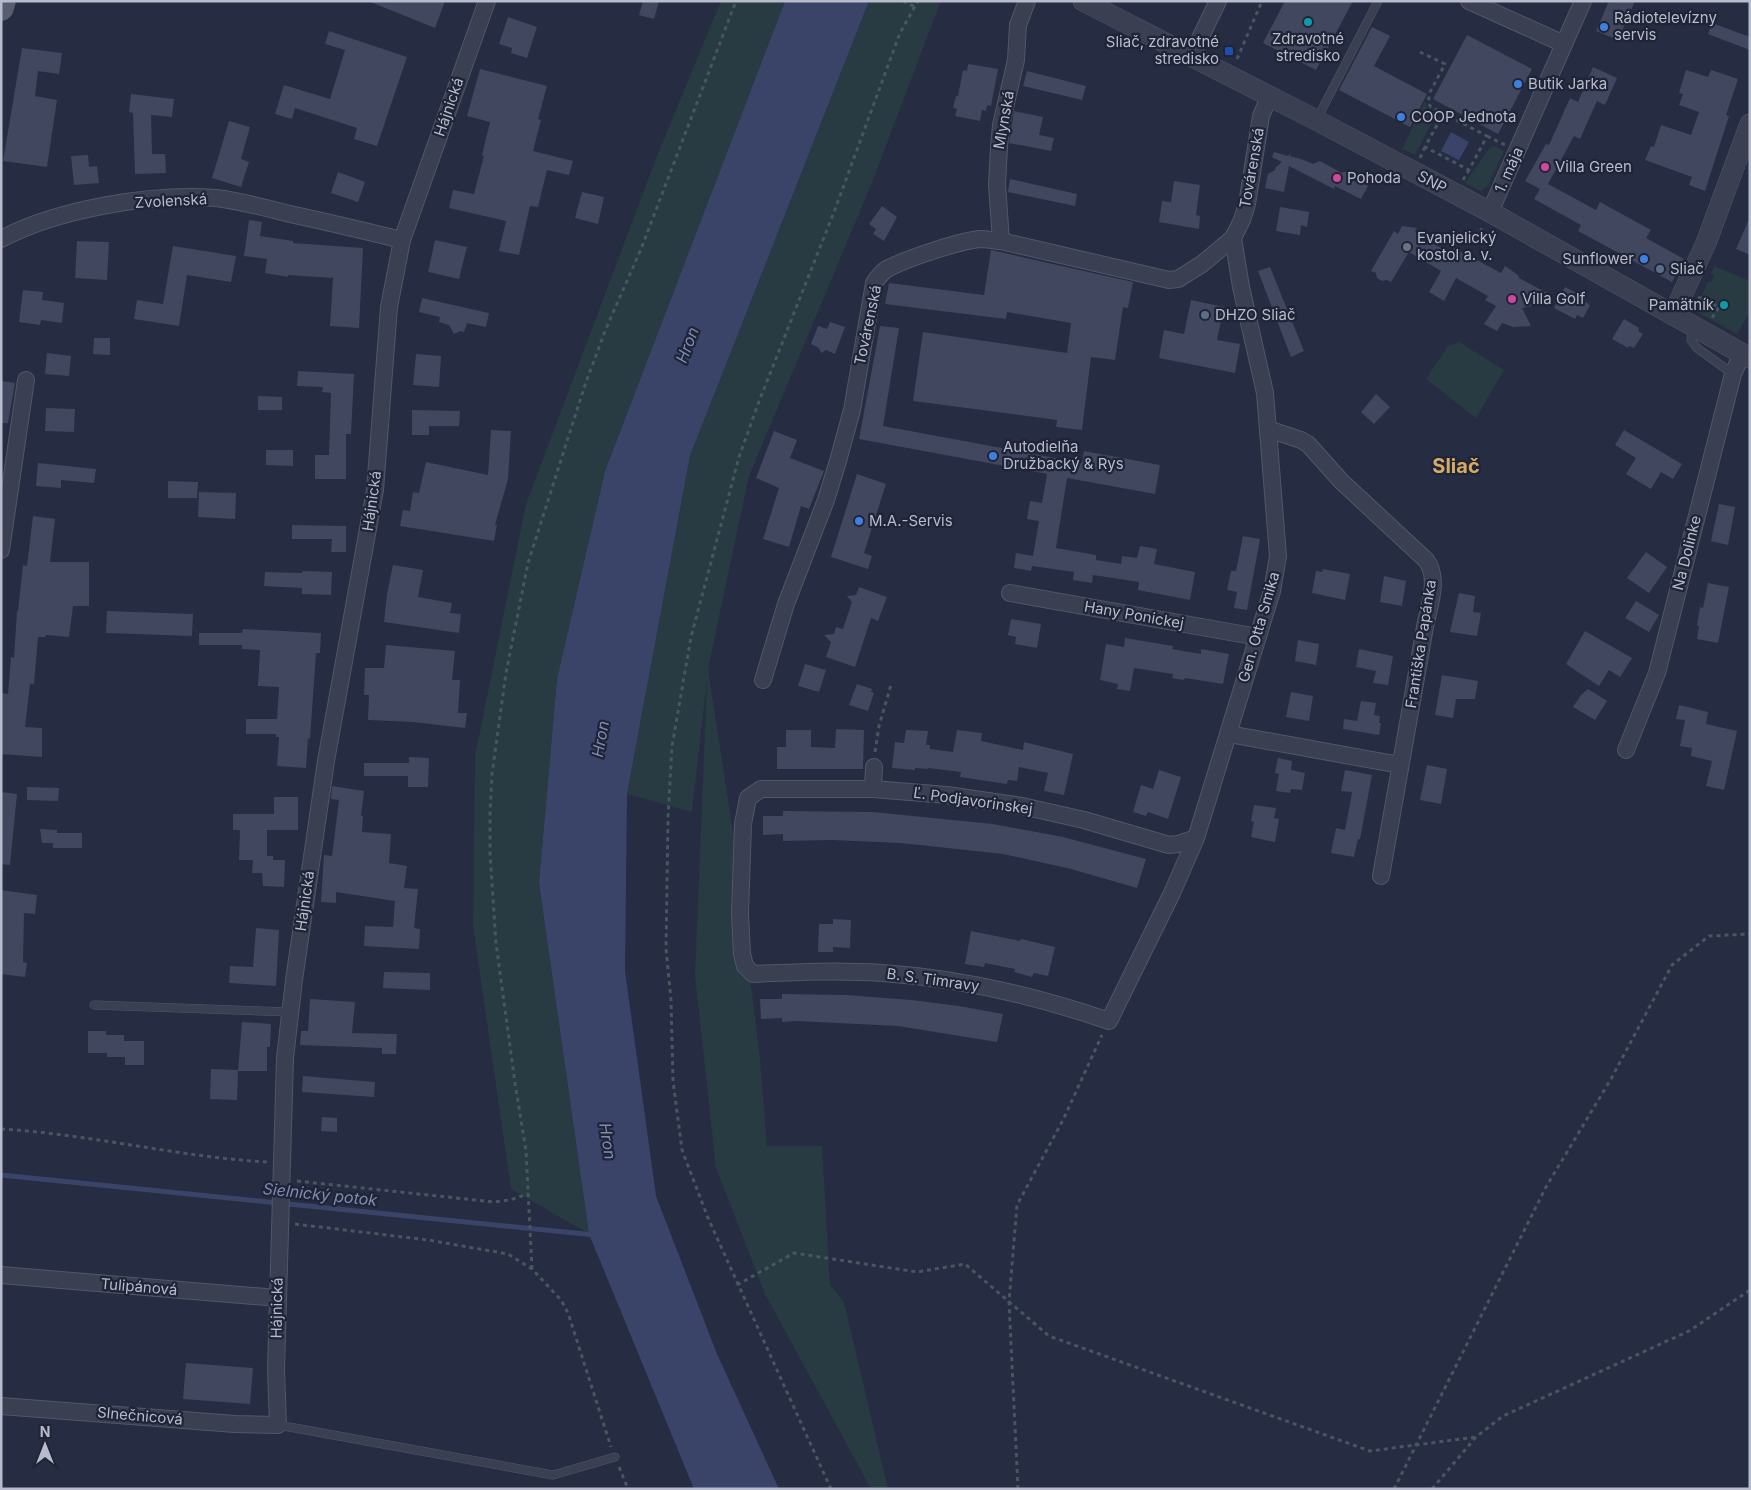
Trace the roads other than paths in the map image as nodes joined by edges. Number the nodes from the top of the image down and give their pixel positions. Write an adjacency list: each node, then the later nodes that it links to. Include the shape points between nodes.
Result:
1 (3, 1): 9 (main road)
2 (487, 1): 18 (street, Hájnická)
3 (1028, 1): 19 (street, Mlynská, via 1018,25 1016,60 1001,125 997,185)
4 (1083, 1): 11 (street, SNP)
5 (1218, 1): 11 (street)
6 (1378, 1): 13 (lane)
7 (1469, 1): 10 (street)
8 (1583, 1): 10 (street, 1. mája)
9 (1, 8)
10 (1564, 44): 15 (street, 1. mája)
11 (1191, 57): 12 (street, SNP)
12 (1269, 97): 13 (street, SNP); 16 (street, Továrenská, via 1261,116 1247,204)
13 (1316, 120): 15 (street, SNP)
14 (1750, 124): 20 (street, via 1706,243)
15 (1490, 212): 20 (street, SNP)
16 (1233, 238): 19 (street, Továrenská, via 1202,264 1178,279 1169,280); 25 (street, via 1260,365)
17 (1, 239): 18 (street, Zvolenská, via 31,225 72,213 144,200 188,197 248,204)
18 (402, 240): 39 (street, Hájnická, via 389,307 370,519 326,761)
19 (1001, 241): 29 (street, Továrenská, via 981,239 924,254 890,267 874,283 852,410 838,462 786,604)
20 (1673, 315): 21 (street, SNP)
21 (1701, 324): 22 (street, SNP); 23 (lane, via 1691,340)
22 (1746, 356): 23 (street, Na Dolinke)
23 (1733, 374): 31 (street, Na Dolinke, via 1657,673)
24 (26, 380): 26 (street)
25 (1268, 429): 28 (street, Gen. Otta Smika, via 1278,556 1272,591); 32 (street, Františka Papánka, via 1308,444 1341,481 1426,560 1432,570 1432,586)
26 (2, 545)
27 (1010, 593): 28 (street, Hany Ponickej)
28 (1258, 637): 30 (street, Gen. Otta Smika)
29 (763, 680)
30 (1229, 734): 32 (street); 35 (street, Gen. Otta Smika)
31 (1626, 750)
32 (1400, 765): 36 (street, Františka Papánka)
33 (874, 767): 34 (street)
34 (873, 788): 35 (street, Ľ. Podjavorinskej, via 1022,806 1169,845); 37 (street, Ľ. Podjavorinskej, via 761,789 748,798 743,824 740,913 742,954 745,966)
35 (1196, 838): 40 (street, Gen. Otta Smika)
36 (1381, 876)
37 (753, 974): 40 (street, B. S. Timravy, via 882,973 979,985 1067,1006)
38 (94, 1005): 39 (lane)
39 (290, 1012): 42 (street, Hájnická, via 285,1058)
40 (1109, 1021)
41 (1, 1275): 42 (street, Tulipánová)
42 (278, 1298): 44 (street, Hájnická)
43 (1, 1406): 44 (street, Slnečnicová)
44 (278, 1425): 45 (lane, via 553,1475)
45 (614, 1457)

